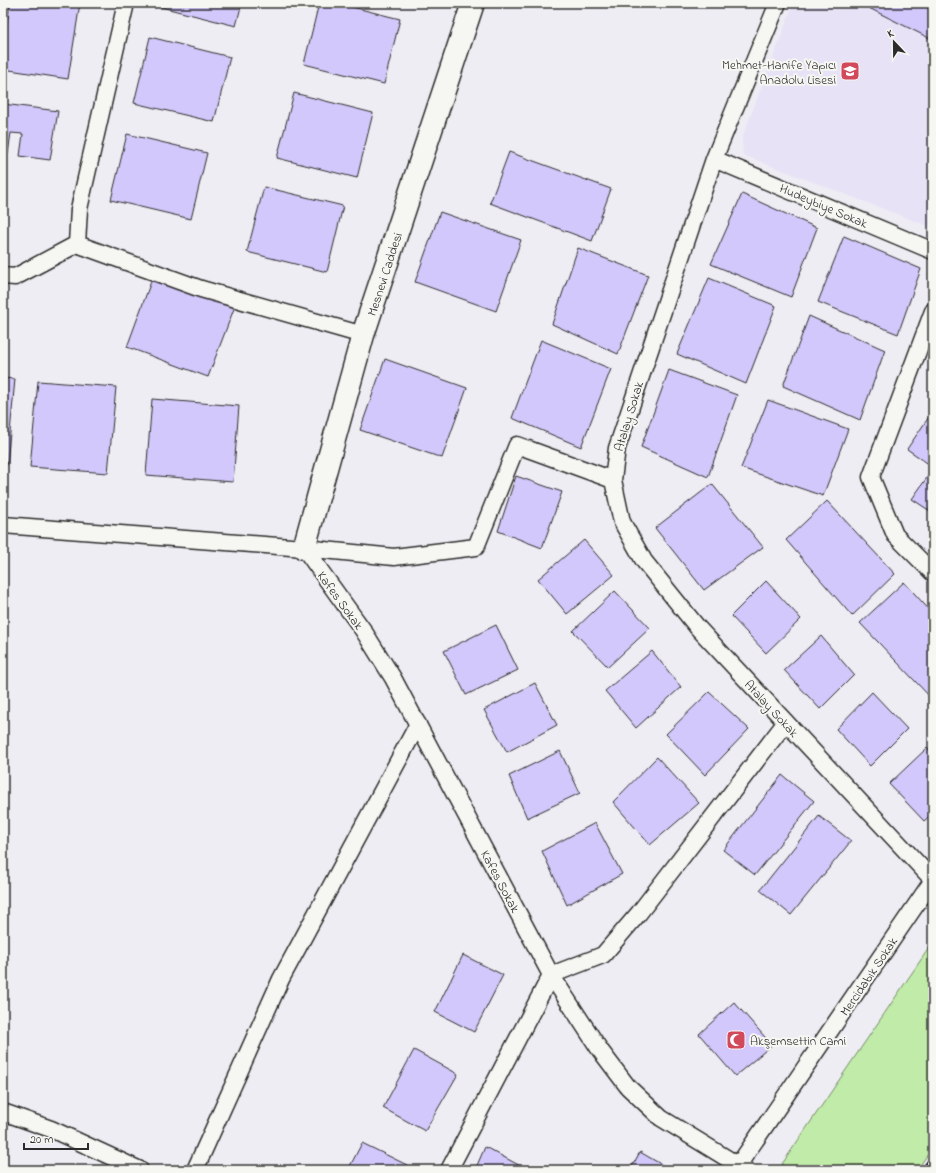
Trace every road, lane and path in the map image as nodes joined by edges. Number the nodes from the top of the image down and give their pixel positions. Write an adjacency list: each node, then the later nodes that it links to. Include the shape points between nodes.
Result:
1 (126, 3): 5 (street, via 79,209)
2 (473, 3): 9 (street, Mesnevi Caddesi)
3 (778, 3): 4 (street, Atalay Sokak)
4 (714, 159): 6 (street, Hudeybiye Sokak); 10 (street, Atalay Sokak, via 617,448)
5 (77, 244): 7 (street, via 15,277); 9 (street, via 201,289)
6 (933, 252)
7 (3, 276)
8 (933, 311): 13 (street, via 871,477 895,534)
9 (364, 335): 12 (street, Mesnevi Caddesi)
10 (614, 480): 12 (street, via 517,446 476,547 394,557); 14 (street, Atalay Sokak, via 622,522 644,561 698,628)
11 (3, 525): 12 (street)
12 (304, 548): 15 (street, Kafes Sokak, via 363,630)
13 (933, 573)
14 (786, 722): 16 (street, Atalay Sokak); 17 (street, via 640,913 603,955)
15 (418, 724): 17 (street, Kafes Sokak); 21 (street, via 281,979)
16 (933, 880): 19 (street, Mercidabık Sokak)
17 (551, 975): 19 (street, Kafes Sokak, via 600,1050 628,1087 661,1118); 22 (street)
18 (3, 1112): 20 (street, via 51,1129)
19 (740, 1168)
20 (140, 1170)
21 (196, 1170)
22 (449, 1170)

